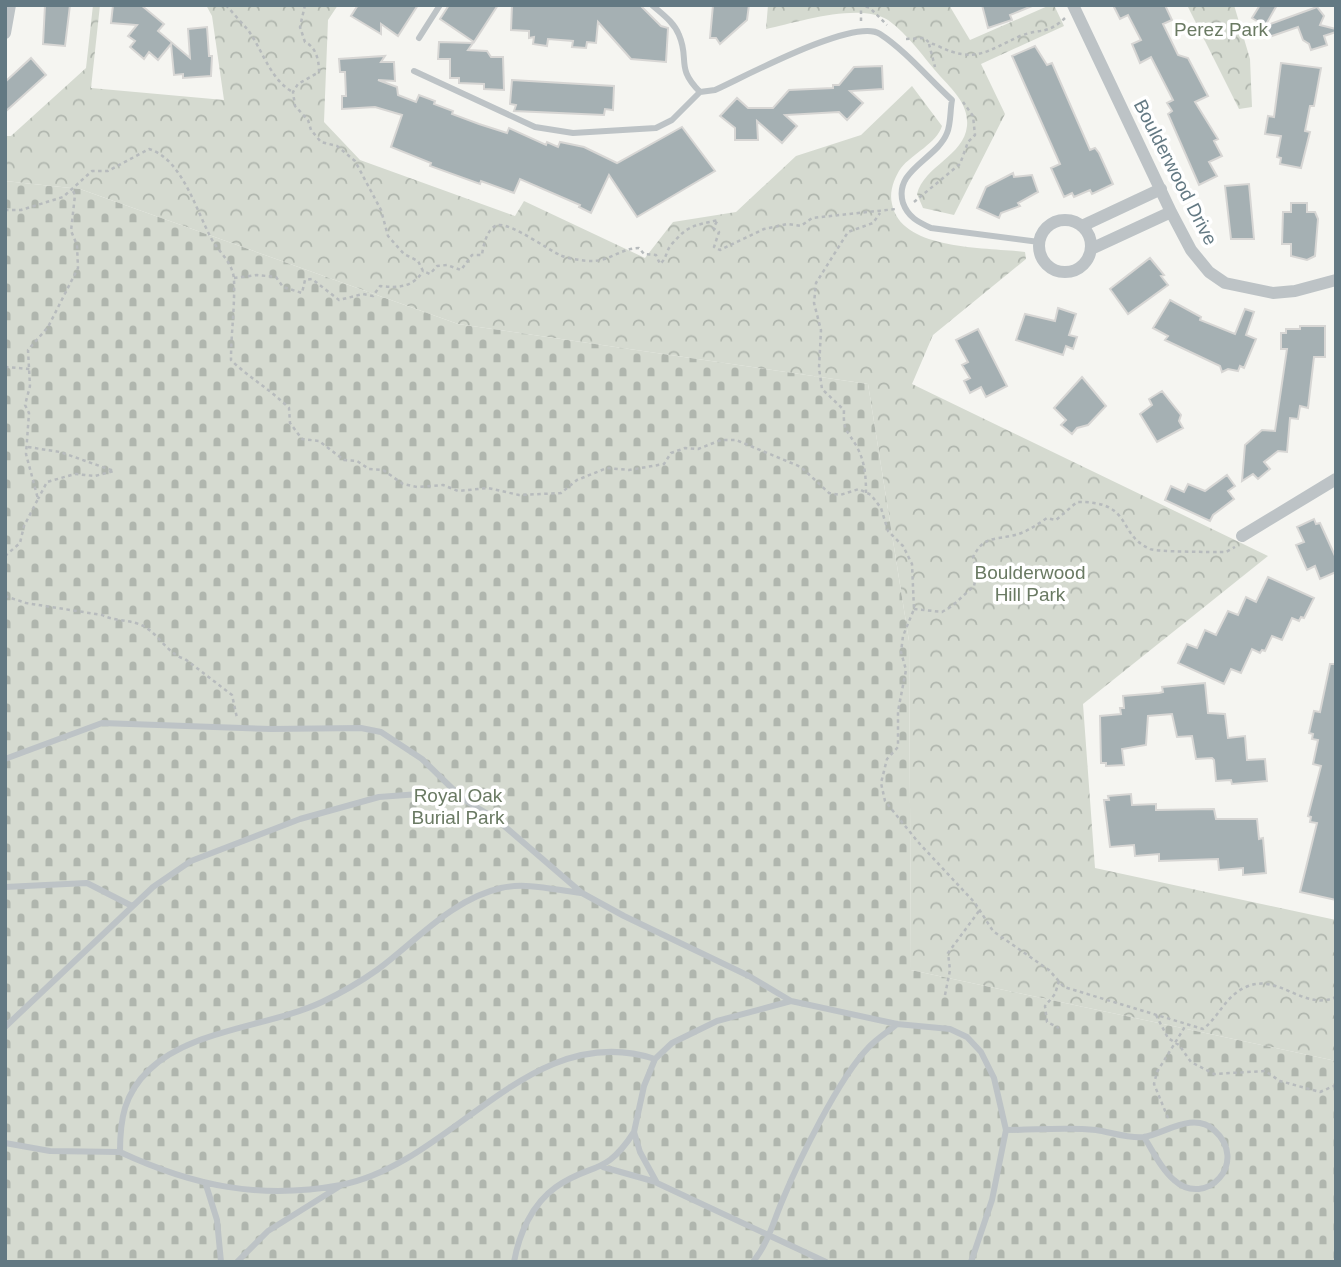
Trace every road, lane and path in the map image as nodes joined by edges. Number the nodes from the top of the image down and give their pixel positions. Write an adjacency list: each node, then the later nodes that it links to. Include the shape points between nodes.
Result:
1 (10, 5): 9 (street)
2 (226, 5): 15 (path, via 248,31 268,68)
3 (305, 5): 15 (path, via 300,27 319,61 319,72)
4 (440, 5): 11 (lane)
5 (652, 5): 16 (lane, via 680,36 685,77)
6 (1074, 6): 12 (path, via 1052,30 1030,33 976,55 955,56); 19 (street, Boulderwood Drive)
7 (860, 29): 8 (path, via 861,5 881,16); 16 (lane, via 715,90); 20 (lane, via 879,32 952,100 947,134 902,184)
8 (892, 32)
9 (5, 33)
10 (899, 36): 12 (path, via 925,38)
11 (419, 38)
12 (929, 44): 14 (path)
13 (414, 71): 16 (lane, via 535,127 573,133 656,128 672,120)
14 (939, 72)
15 (293, 92): 27 (path, via 295,106 321,142 337,146 355,161 381,210 388,236 404,254 418,261)
16 (700, 92)
17 (959, 92): 20 (path, via 973,116 975,135 960,164)
18 (72, 189): 21 (path, via 63,197); 28 (path, via 92,171 108,171 149,149 160,152 186,187); 31 (path, via 71,232 78,268 48,327 27,349)
19 (1161, 189): 22 (street, Boulderwood Drive); 24 (street)
20 (905, 209): 23 (path); 25 (lane, via 915,221 931,228)
21 (5, 210)
22 (1171, 212): 26 (street); 29 (street, Boulderwood Drive, via 1191,250 1209,272 1225,282 1273,293)
23 (880, 213): 27 (path, via 775,226 720,250 714,247 719,232 713,228 718,220 694,223 670,246 660,264 656,254 644,254 639,248 592,261 562,257 524,234 495,225 482,255 472,255 461,271 447,265 434,267 430,274); 34 (path, via 873,223 848,232 816,283 814,303 821,330 822,390 844,410 843,429 857,447 866,471)
24 (1082, 226): 25 (street, via 1056,222 1042,233); 26 (street)
25 (1039, 242): 26 (street, via 1042,260 1057,271 1075,270)
26 (1091, 249)
27 (423, 271): 28 (path, via 412,284 393,289 380,286 373,296 338,300 312,279 306,280 302,293 283,287 276,277)
28 (234, 278): 34 (path, via 231,360 289,408 290,423 302,439 319,441 344,460 383,470 403,484 443,485 458,491 488,488 519,495 561,494 577,480 607,468 629,470 664,464 671,453 685,448 736,440 801,467 829,494 859,489)
29 (1336, 280)
30 (5, 367): 31 (path)
31 (30, 369): 32 (path, via 25,405)
32 (28, 447): 35 (path); 35 (path, via 60,452 114,471 47,482)
33 (1336, 479): 36 (street)
34 (866, 493): 39 (path, via 881,508 888,531 903,545 912,564)
35 (38, 499): 37 (path, via 20,543)
36 (1242, 536): 39 (path, via 1236,547 1226,552 1153,552 1140,544 1122,516 1107,505 1077,502 1056,520 1047,518 1029,530 980,544 973,558 974,586 953,606 942,612)
37 (5, 556)
38 (5, 596): 40 (path, via 146,628 177,657 232,695)
39 (914, 609): 46 (path, via 901,652 906,670 898,711 898,747 887,760 881,783 886,801)
40 (238, 728): 41 (lane, via 102,723); 42 (lane, via 381,732 422,759)
41 (5, 759)
42 (463, 799): 44 (lane, via 496,820); 45 (lane, via 405,793 340,806 191,861 169,873)
43 (5, 887): 45 (lane, via 88,883)
44 (582, 893): 50 (lane); 64 (lane, via 523,886 478,896 377,970 328,999 178,1051 134,1085 124,1105)
45 (132, 906): 54 (lane)
46 (979, 911): 47 (path, via 993,932); 48 (path, via 948,953)
47 (1059, 981): 51 (path, via 1064,987); 55 (path, via 1045,1006 1047,1022)
48 (945, 995)
49 (1336, 996): 53 (path, via 1326,1002 1259,982 1226,1000 1203,1029)
50 (791, 1001): 52 (lane); 57 (lane, via 692,1031)
51 (1156, 1015): 53 (path); 56 (path)
52 (897, 1024): 60 (lane, via 950,1028 967,1037 994,1078); 69 (lane, via 852,1068 787,1190)
53 (1186, 1025): 56 (path)
54 (5, 1027)
55 (1059, 1028)
56 (1175, 1043): 58 (path, via 1191,1062 1214,1074 1242,1075 1254,1070 1320,1091); 59 (path, via 1154,1084)
57 (654, 1059): 61 (lane); 68 (lane, via 610,1050 584,1052 558,1062 524,1078 421,1150)
58 (1336, 1085)
59 (1171, 1126): 62 (lane); 62 (lane, via 1195,1123 1212,1127 1224,1140 1229,1157 1226,1172 1215,1184 1199,1189 1174,1181)
60 (1006, 1130): 62 (lane, via 1093,1130); 75 (lane, via 992,1200)
61 (634, 1132): 65 (lane, via 621,1152); 66 (lane)
62 (1144, 1137)
63 (5, 1143): 64 (lane, via 50,1151)
64 (120, 1152): 67 (lane)
65 (603, 1167): 66 (lane); 72 (lane, via 556,1187 537,1204)
66 (657, 1182): 69 (lane)
67 (206, 1185): 68 (lane, via 263,1190); 70 (lane, via 217,1220)
68 (342, 1185): 71 (lane, via 268,1231)
69 (771, 1235): 73 (lane); 74 (lane)
70 (221, 1262)
71 (237, 1262)
72 (514, 1262)
73 (753, 1262)
74 (826, 1262)
75 (971, 1262)

